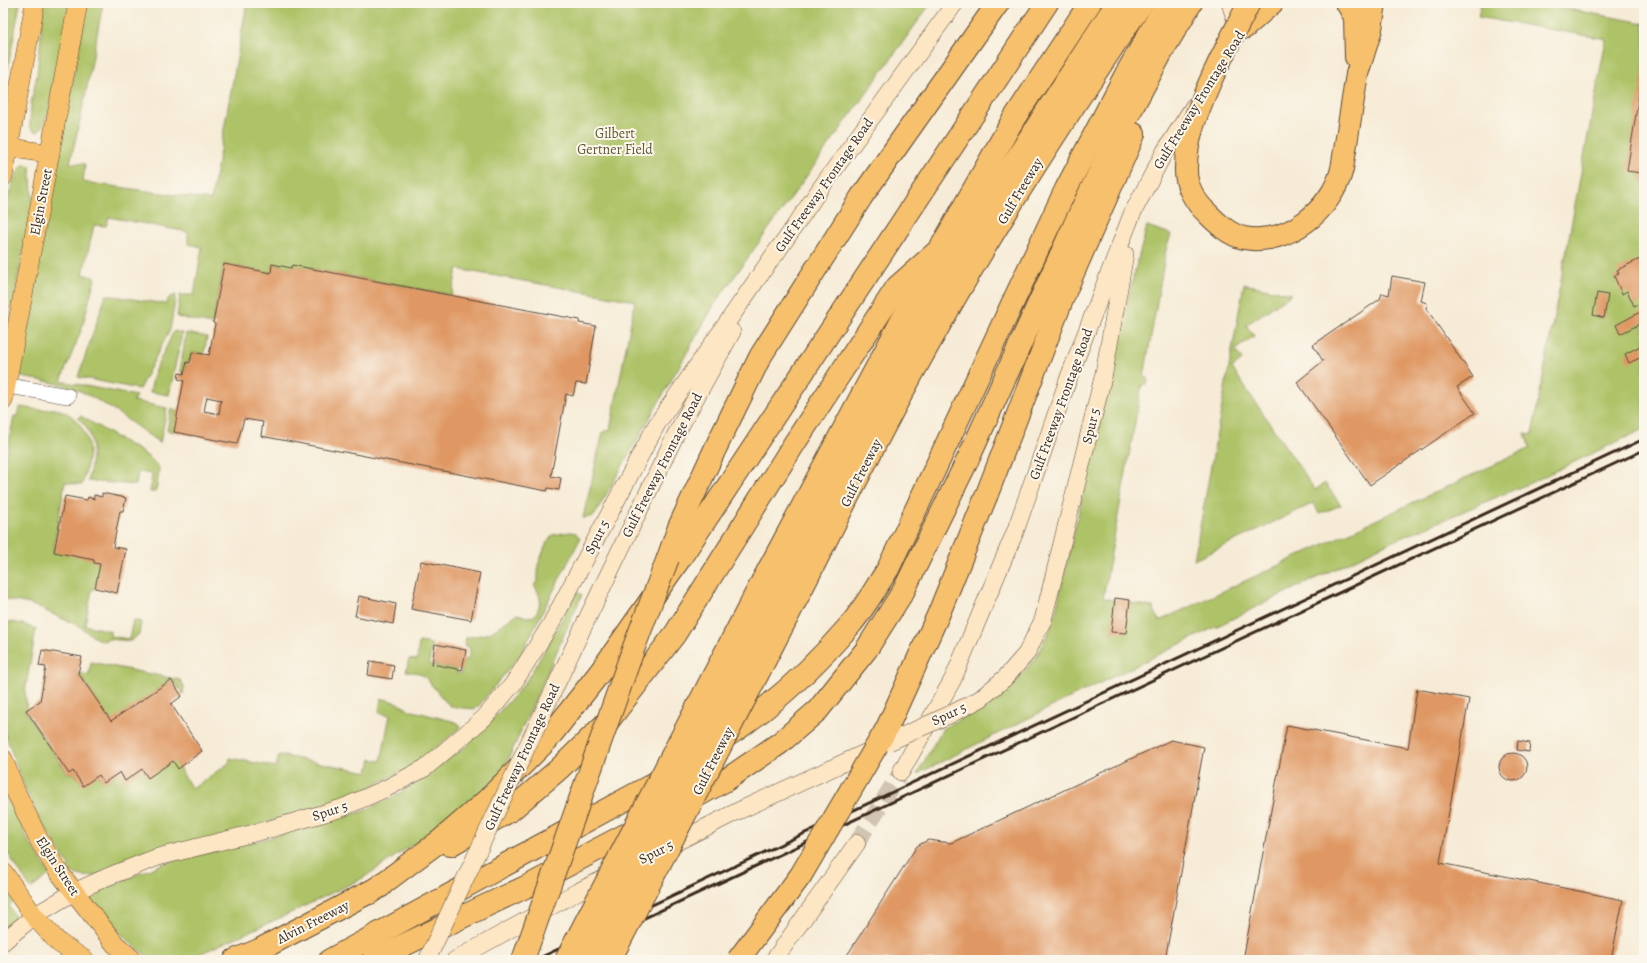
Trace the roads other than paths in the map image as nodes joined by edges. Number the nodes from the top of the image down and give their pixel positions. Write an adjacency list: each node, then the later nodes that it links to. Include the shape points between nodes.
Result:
1 (35, 3): 22 (main road)
2 (78, 3): 23 (main road, Elgin Street)
3 (955, 3): 26 (main road, Gulf Freeway Frontage Road)
4 (998, 3): 48 (highway, bridge, via 862,196 760,357 679,528 631,655)
5 (1048, 3): 38 (highway, via 681,557 601,671 547,740 487,800 441,840)
6 (1090, 3): 27 (highway, Gulf Freeway, via 1013,120)
7 (1117, 3): 20 (highway, Gulf Freeway)
8 (1142, 3): 20 (highway, Gulf Freeway)
9 (1166, 3): 44 (highway, via 1066,189 888,569 852,623 799,680 734,732 652,785)
10 (1191, 3): 21 (highway, via 1164,48)
11 (1206, 3): 21 (highway, via 1153,98)
12 (1230, 3): 18 (main road)
13 (1249, 3): 19 (highway, bridge, via 1195,116 1188,142 1185,170 1189,188 1200,207 1222,227 1244,238 1271,238 1302,225 1324,205 1340,178)
14 (1259, 3): 18 (main road, Gulf Freeway Frontage Road)
15 (1272, 3): 18 (highway)
16 (1347, 3): 19 (highway, via 1354,17)
17 (1375, 3): 19 (highway, via 1371,29)
18 (1240, 36): 25 (main road, Gulf Freeway Frontage Road, via 1165,151)
19 (1357, 74)
20 (1050, 122): 30 (highway, Gulf Freeway, via 970,272)
21 (1124, 139): 45 (highway, via 1078,217 970,455 904,590 866,650 818,710 780,743 726,780 532,884); 52 (highway, bridge, via 987,494 939,613 887,728 801,875)
22 (8, 147): 23 (main road); 24 (main road)
23 (50, 154): 28 (main road, Elgin Street)
24 (3, 177)
25 (1132, 214): 32 (main road, Gulf Freeway Frontage Road, via 1069,377 1015,532 953,679); 47 (main road, Spur 5, bridge, via 1104,373 1043,620 1026,654 1005,678 980,699 951,714 736,812 577,892)
26 (780, 246): 37 (main road, Spur 5, via 657,424 551,624 513,684 484,718 425,768 342,808 158,857); 46 (main road, Gulf Freeway Frontage Road, bridge, via 676,434)
27 (940, 249): 30 (highway, Gulf Freeway); 38 (highway, via 897,287 794,444 675,634 609,720 559,769 511,810)
28 (4, 391): 29 (street)
29 (68, 396)
30 (781, 587): 49 (highway, Gulf Freeway, bridge); 50 (highway, Gulf Freeway, bridge); 51 (highway, Gulf Freeway, bridge)
31 (3, 759): 34 (main road, Elgin Street)
32 (900, 772)
33 (3, 786): 34 (main road, via 10,804)
34 (39, 840): 37 (main road, Elgin Street)
35 (857, 843): 53 (main road)
36 (3, 872): 39 (main road)
37 (74, 892): 39 (main road, Spur 5); 42 (main road, Elgin Street, via 114,944)
38 (370, 893): 43 (highway, Alvin Freeway)
39 (34, 916): 40 (main road, Spur 5); 41 (main road, via 58,942)
40 (3, 942)
41 (85, 960)
42 (133, 960)
43 (235, 960)
44 (330, 960)
45 (373, 960)
46 (426, 960)
47 (455, 960)
48 (523, 960)
49 (566, 960)
50 (590, 960)
51 (610, 960)
52 (738, 960)
53 (774, 960)

